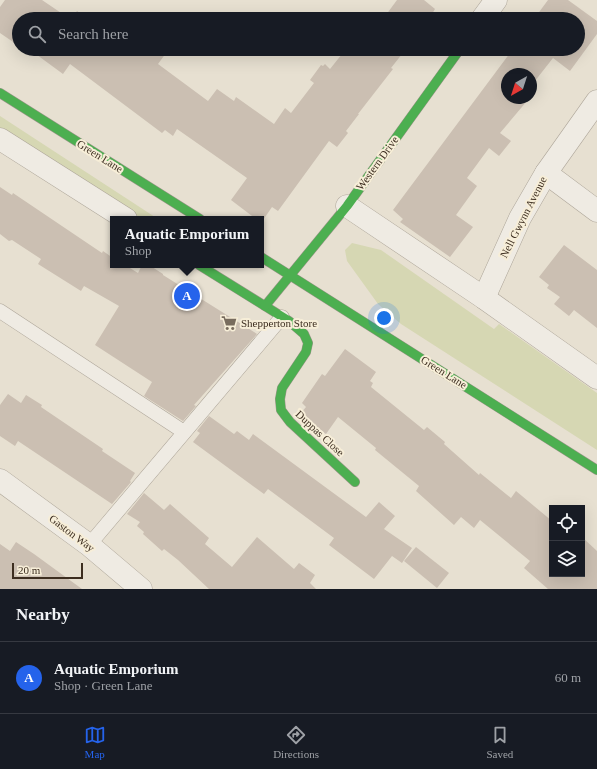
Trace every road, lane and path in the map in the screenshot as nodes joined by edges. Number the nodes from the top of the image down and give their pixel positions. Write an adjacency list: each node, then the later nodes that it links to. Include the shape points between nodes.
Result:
1 (455, 56): 6 (street, Western Drive)
2 (0, 93): 9 (street, Green Lane)
3 (597, 101): 5 (street, Nell Gwynn Avenue)
4 (0, 139): 8 (street)
5 (546, 173): 7 (street); 13 (street, Nell Gwynn Avenue, via 520,218)
6 (347, 206): 12 (street, Western Drive); 13 (street)
7 (597, 211)
8 (121, 216)
9 (195, 216)
10 (264, 259): 12 (street, Green Lane)
11 (204, 268): 14 (street)
12 (291, 275): 14 (street); 19 (street, Green Lane)
13 (484, 298): 17 (street)
14 (265, 306): 16 (street, Duppas Close)
15 (0, 311): 18 (lane)
16 (282, 317): 18 (lane); 21 (street, Duppas Close, via 304,334 308,342 303,359 281,388 278,400 281,412)
17 (597, 378)
18 (184, 432): 22 (lane)
19 (597, 470)
20 (0, 480): 22 (street, Gaston Way)
21 (355, 482)
22 (89, 545): 23 (street, Gaston Way)
23 (141, 589)

